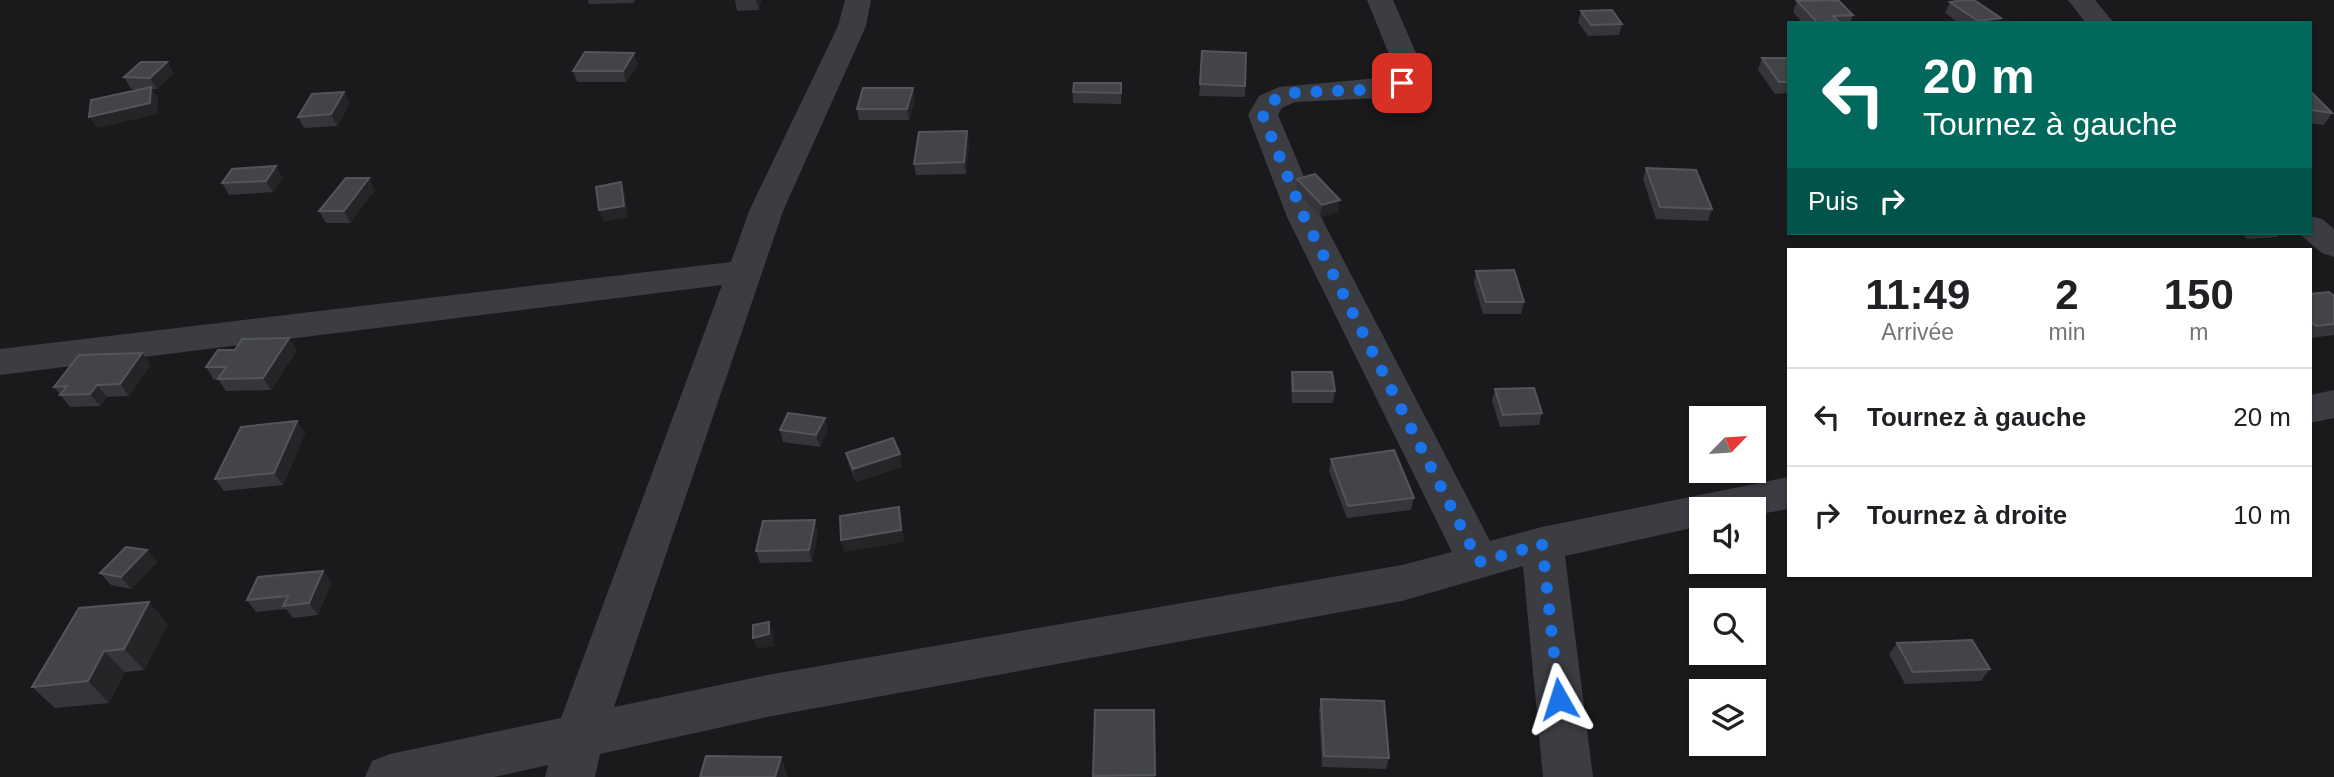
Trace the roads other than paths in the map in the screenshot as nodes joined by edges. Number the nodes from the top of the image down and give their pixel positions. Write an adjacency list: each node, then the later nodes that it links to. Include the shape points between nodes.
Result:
1 (858, 0): 7 (street, via 852,26 766,211)
2 (1380, 0): 15 (street, via 1409,69 1402,83 1381,89 1289,93 1270,102 1263,116 1304,217)
3 (2081, 0): 4 (street)
4 (2099, 21)
5 (2312, 228): 6 (street)
6 (2334, 246)
7 (745, 271): 8 (street); 16 (street)
8 (0, 362)
9 (2334, 404): 10 (street)
10 (2312, 409)
11 (1787, 493): 12 (street)
12 (1766, 497)
13 (1689, 513): 14 (street)
14 (1542, 544): 15 (street); 18 (street)
15 (1479, 562): 16 (street, via 1402,583 767,696)
16 (574, 757): 17 (street)
17 (390, 777)
18 (1568, 777)

